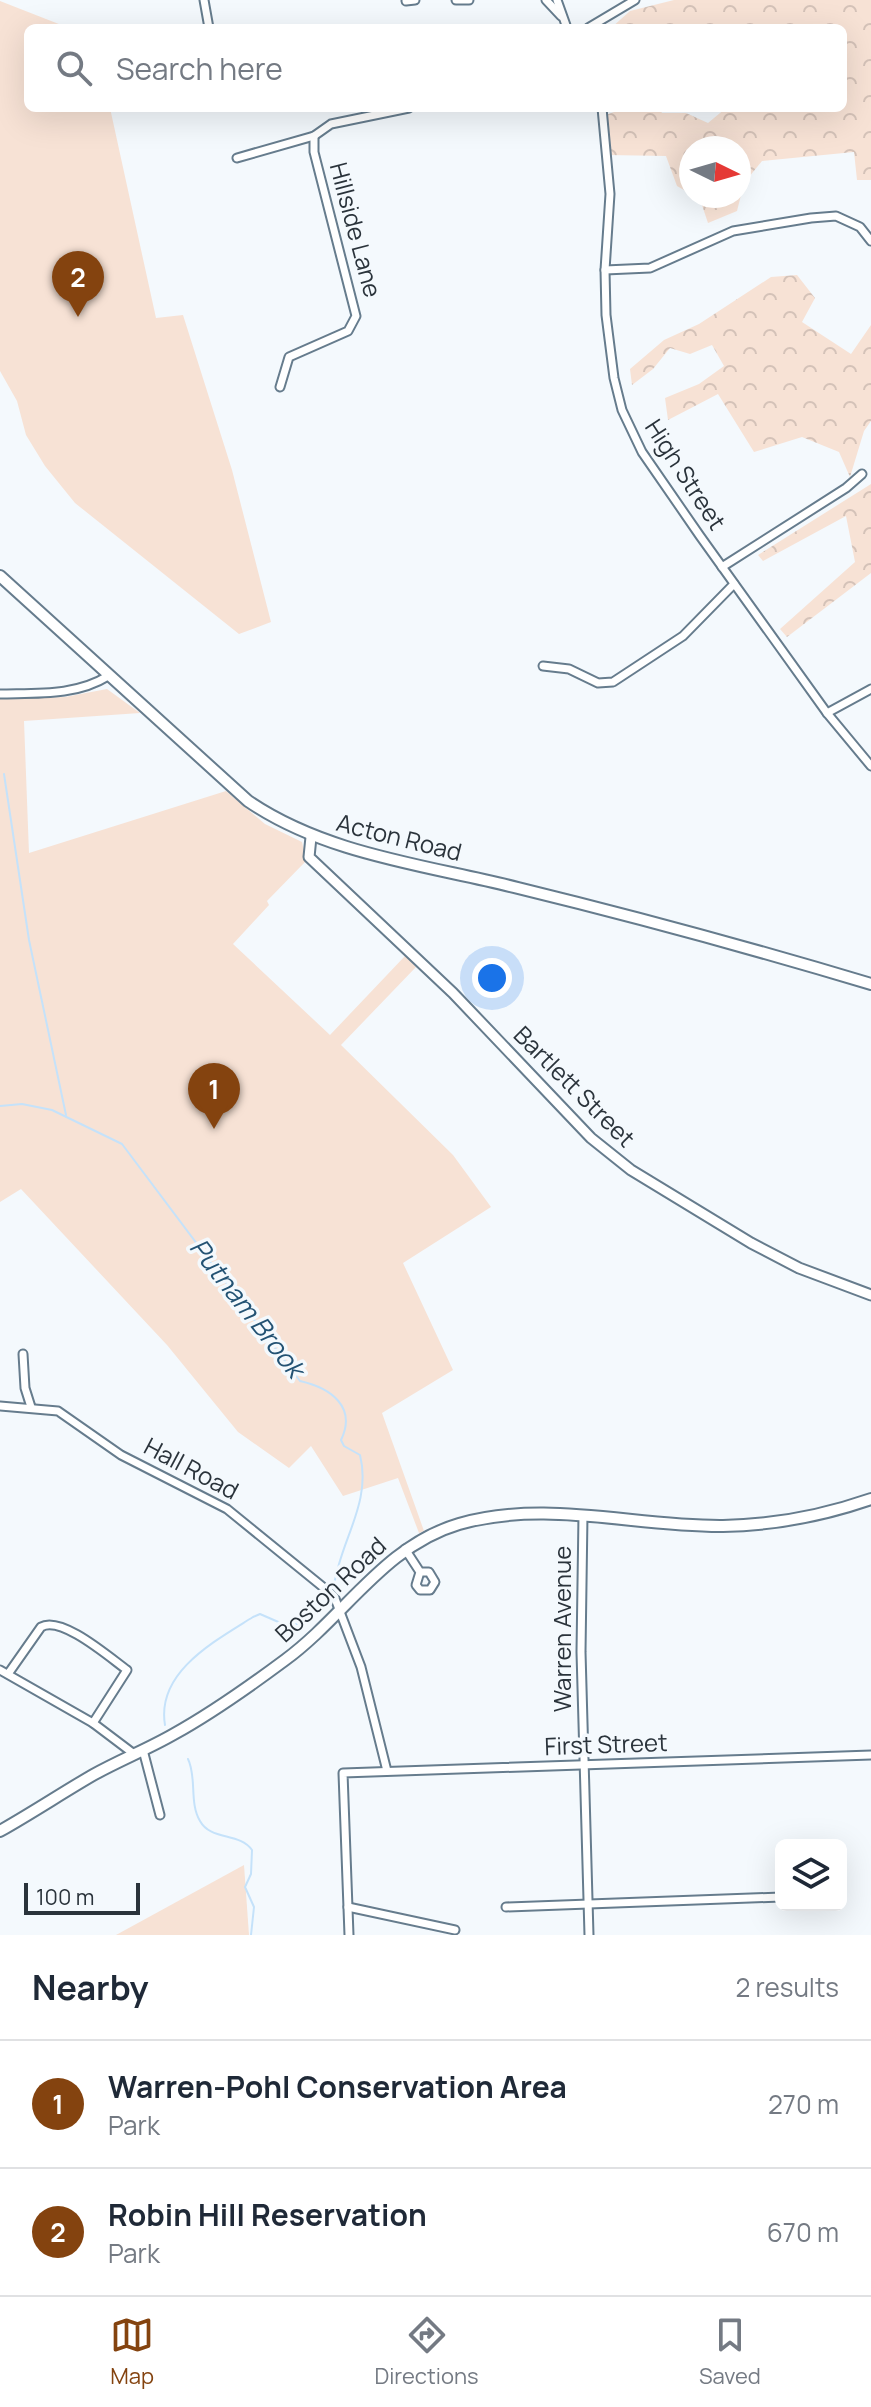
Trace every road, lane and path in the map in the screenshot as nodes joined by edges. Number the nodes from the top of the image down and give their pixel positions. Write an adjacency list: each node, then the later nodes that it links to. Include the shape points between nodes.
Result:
1 (204, 0): 8 (street)
2 (456, 0): 3 (street)
3 (469, 0)
4 (546, 0): 7 (street)
5 (557, 0): 7 (street)
6 (635, 0): 10 (street)
7 (562, 17): 9 (street)
8 (208, 24)
9 (565, 24)
10 (595, 24)
11 (390, 112): 13 (street, via 331,124)
12 (602, 112): 16 (street, High Street, via 610,194)
13 (314, 136): 14 (street); 17 (street, Hillside Lane, via 356,316 348,331 289,357)
14 (237, 158)
15 (871, 241): 16 (street, via 860,227 836,216 811,218 733,231 650,268)
16 (605, 270): 19 (street, High Street, via 610,352 622,410 642,452)
17 (280, 387)
18 (862, 474): 19 (street)
19 (722, 567): 21 (street, High Street)
20 (0, 576): 23 (main road, Acton Road)
21 (734, 584): 22 (street, via 683,636 613,682 598,683 569,669); 26 (street, High Street)
22 (543, 666)
23 (108, 676): 25 (street, via 66,691); 28 (main road, Acton Road, via 248,801)
24 (871, 689): 26 (street)
25 (0, 694)
26 (827, 713): 27 (street, High Street)
27 (871, 766)
28 (311, 837): 29 (main road, Acton Road, via 663,924); 30 (street, Bartlett Street, via 309,857 462,1002 591,1138 631,1170 751,1243)
29 (871, 984)
30 (871, 1295)
31 (23, 1354): 33 (street)
32 (0, 1406): 33 (street, Hall Road)
33 (31, 1407): 38 (street, Hall Road, via 58,1411 121,1455 227,1509 334,1596)
34 (871, 1499): 35 (main road, Boston Road, via 800,1520 721,1526)
35 (583, 1515): 36 (main road, Boston Road, via 489,1518 438,1531); 44 (street, Warren Avenue)
36 (405, 1549): 37 (street); 38 (main road, Boston Road)
37 (420, 1572)
38 (342, 1610): 42 (main road, Boston Road, via 283,1662); 45 (street)
39 (0, 1670): 40 (street)
40 (8, 1674): 41 (street); 41 (street, via 41,1627 63,1626 127,1670)
41 (93, 1723): 42 (street)
42 (139, 1752): 46 (street); 47 (main road, Boston Road)
43 (871, 1755): 44 (street, First Street)
44 (584, 1766): 45 (street, First Street); 49 (street, Warren Avenue)
45 (387, 1771): 50 (street, First Street, via 343,1773)
46 (160, 1815)
47 (0, 1831)
48 (775, 1897): 49 (street)
49 (588, 1905): 51 (street); 54 (street, Warren Avenue)
50 (348, 1907): 52 (street); 53 (street)
51 (506, 1907)
52 (455, 1930)
53 (349, 1935)
54 (589, 1935)

